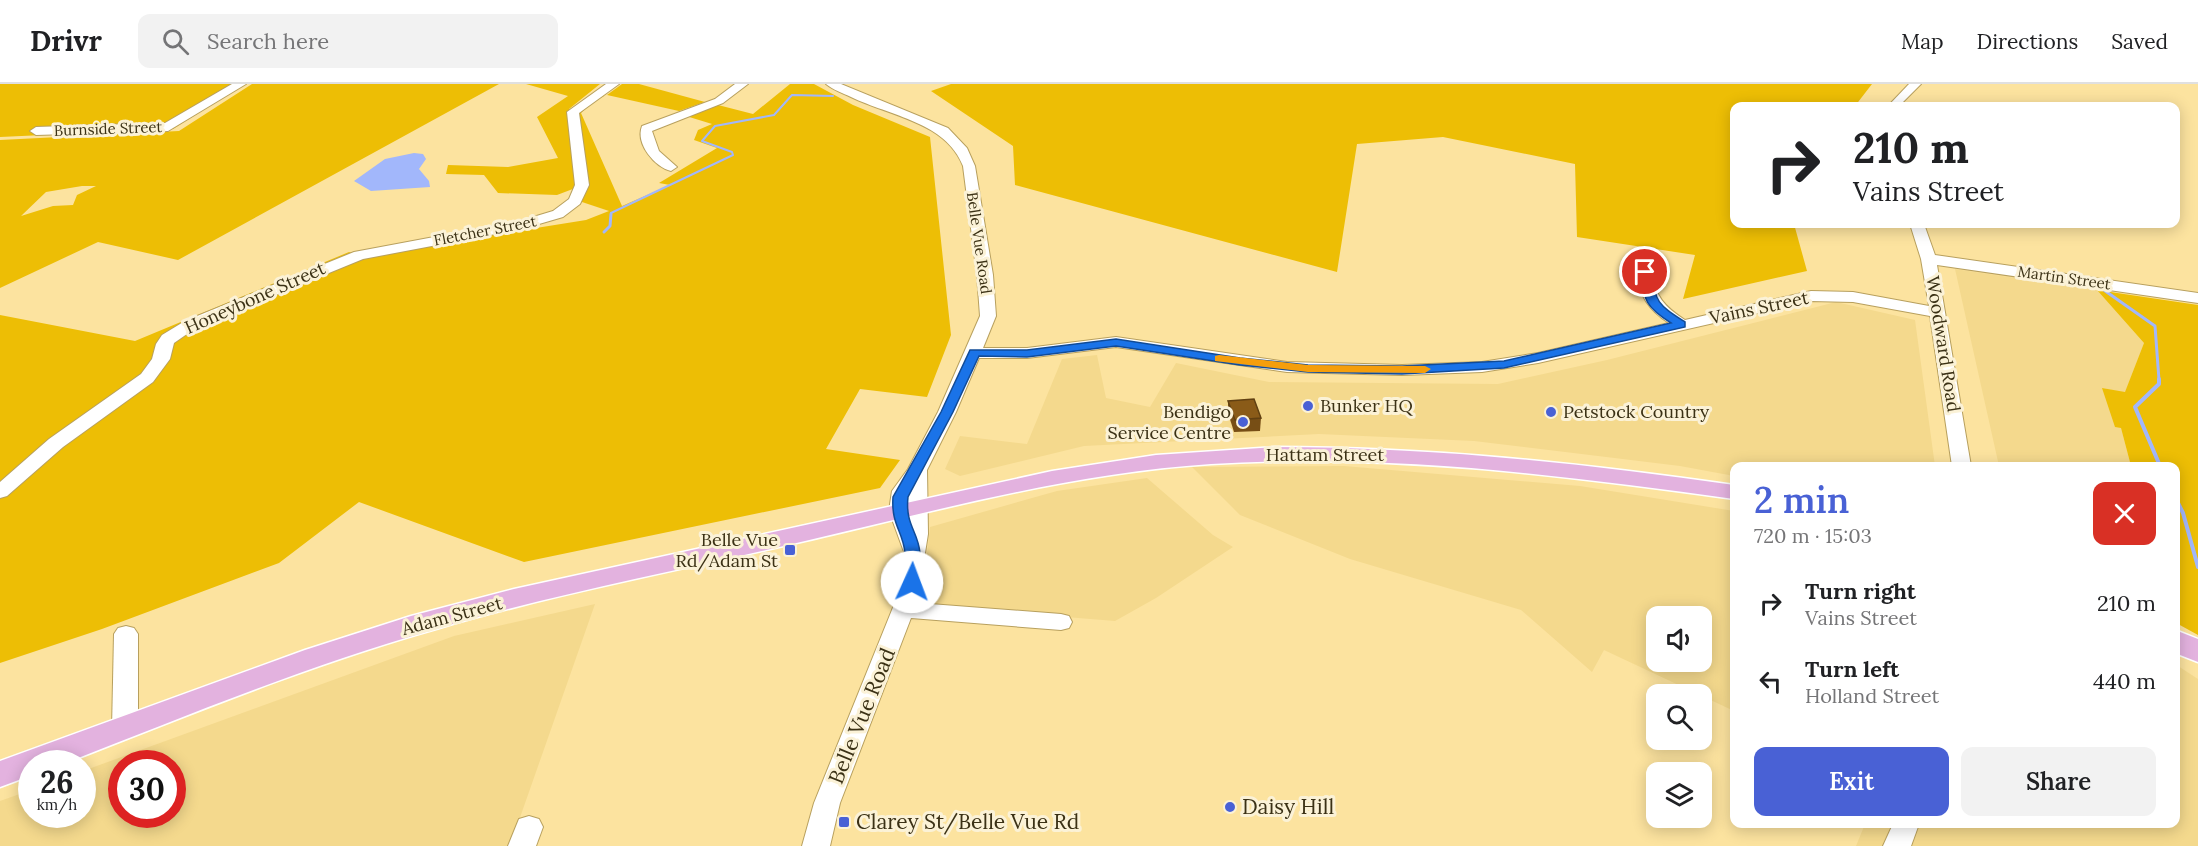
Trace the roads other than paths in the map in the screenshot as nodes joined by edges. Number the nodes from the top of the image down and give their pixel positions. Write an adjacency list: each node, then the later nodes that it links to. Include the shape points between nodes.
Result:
1 (240, 84): 7 (street, Burnside Street, via 168,127)
2 (613, 84): 10 (street, Fletcher Street, via 573,112 582,185 579,195 564,210 522,225)
3 (742, 84): 8 (street, via 719,101 646,129 658,159)
4 (832, 84): 16 (street, Belle Vue Road, via 930,124 950,136 963,151 974,196 988,316)
5 (1915, 84): 6 (street)
6 (1897, 102)
7 (36, 131)
8 (671, 167)
9 (1918, 228): 11 (street, Woodward Road)
10 (359, 255): 19 (street, Honeybone Street, via 179,331 164,344 162,359 147,378 56,443)
11 (1929, 259): 13 (street, Martin Street); 14 (street, Woodward Road)
12 (1645, 272): 15 (street, via 1649,299)
13 (2198, 298)
14 (1939, 313): 15 (street, Vains Street, via 1853,297 1811,296); 17 (street, Woodward Road)
15 (1681, 324): 16 (street, Vains Street, via 1538,358 1456,369 1287,367 1126,343 1027,353)
16 (974, 353): 20 (street, Belle Vue Road, via 917,470 905,484)
17 (1961, 462)
18 (1730, 491): 20 (main road, Hattam Street, via 1472,459 1270,454 1084,472)
19 (0, 492)
20 (908, 509): 21 (street, Belle Vue Road, via 913,550 912,582); 26 (main road, Adam Street, via 429,621)
21 (905, 610): 22 (street); 29 (street, Belle Vue Road, via 827,803)
22 (1061, 622)
23 (126, 634): 26 (street)
24 (2180, 643): 25 (main road)
25 (2198, 652)
26 (125, 729): 27 (main road, Adam Street)
27 (0, 774)
28 (1905, 828): 30 (street)
29 (816, 846)
30 (1898, 846)

